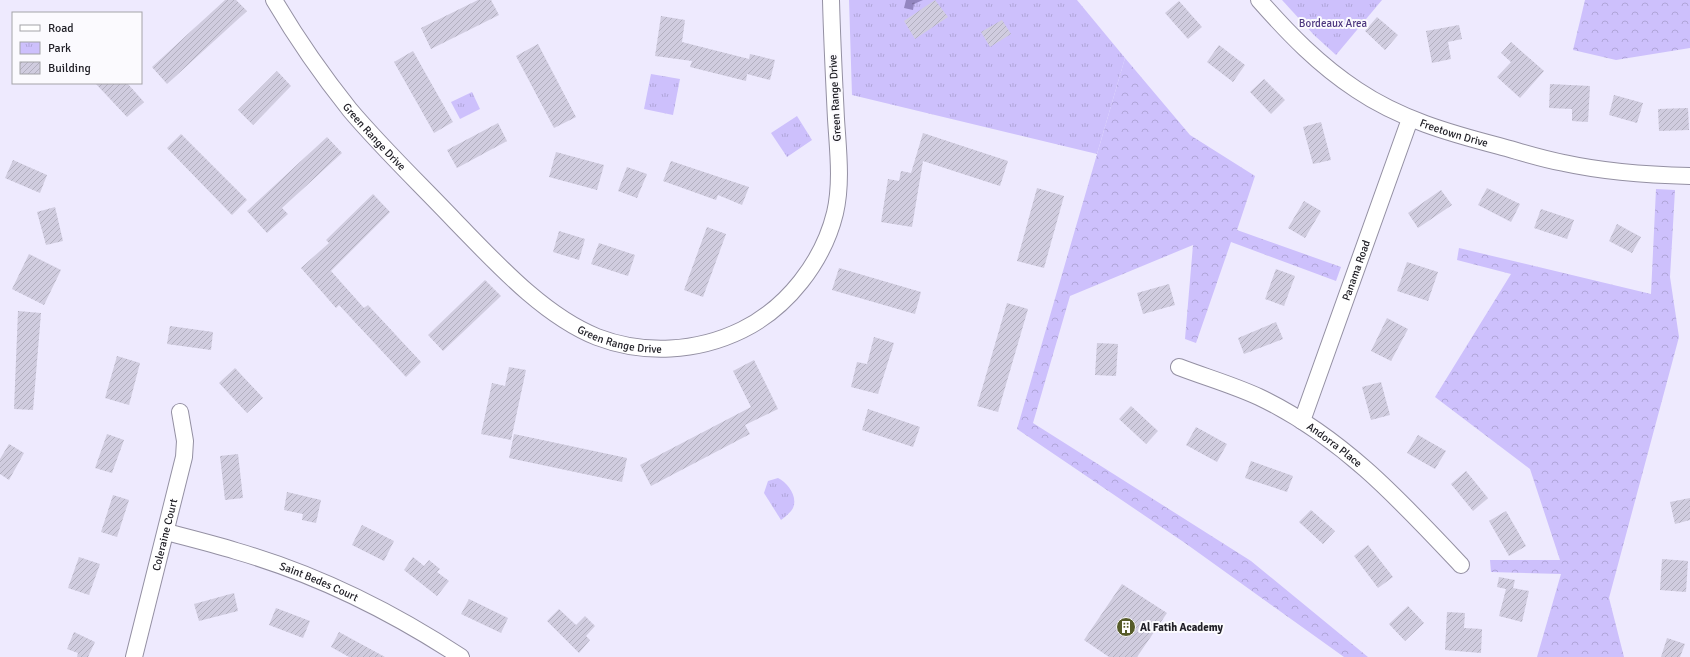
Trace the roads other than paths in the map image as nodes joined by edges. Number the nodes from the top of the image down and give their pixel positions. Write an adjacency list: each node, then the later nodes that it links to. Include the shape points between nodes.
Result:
1 (274, 0): 2 (street, Green Range Drive, via 310,57 351,111 479,245 539,302 575,327 597,337 621,345 663,349 688,348 712,343 750,326 787,297 817,258 835,213 839,170)
2 (830, 0)
3 (1259, 0): 4 (street, Freetown Drive, via 1291,35 1328,69 1358,91)
4 (1410, 119): 5 (street, Freetown Drive, via 1459,136 1564,163 1636,174); 8 (street, Panama Road)
5 (1690, 176)
6 (1179, 367): 8 (street, Andorra Place, via 1258,397)
7 (180, 412): 9 (street, Coleraine Court, via 185,441 184,457)
8 (1302, 421): 10 (street, Andorra Place, via 1366,467)
9 (166, 532): 11 (street, Coleraine Court); 12 (street, Saint Bedes Court, via 244,553 344,591)
10 (1461, 565)
11 (134, 657)
12 (461, 657)

